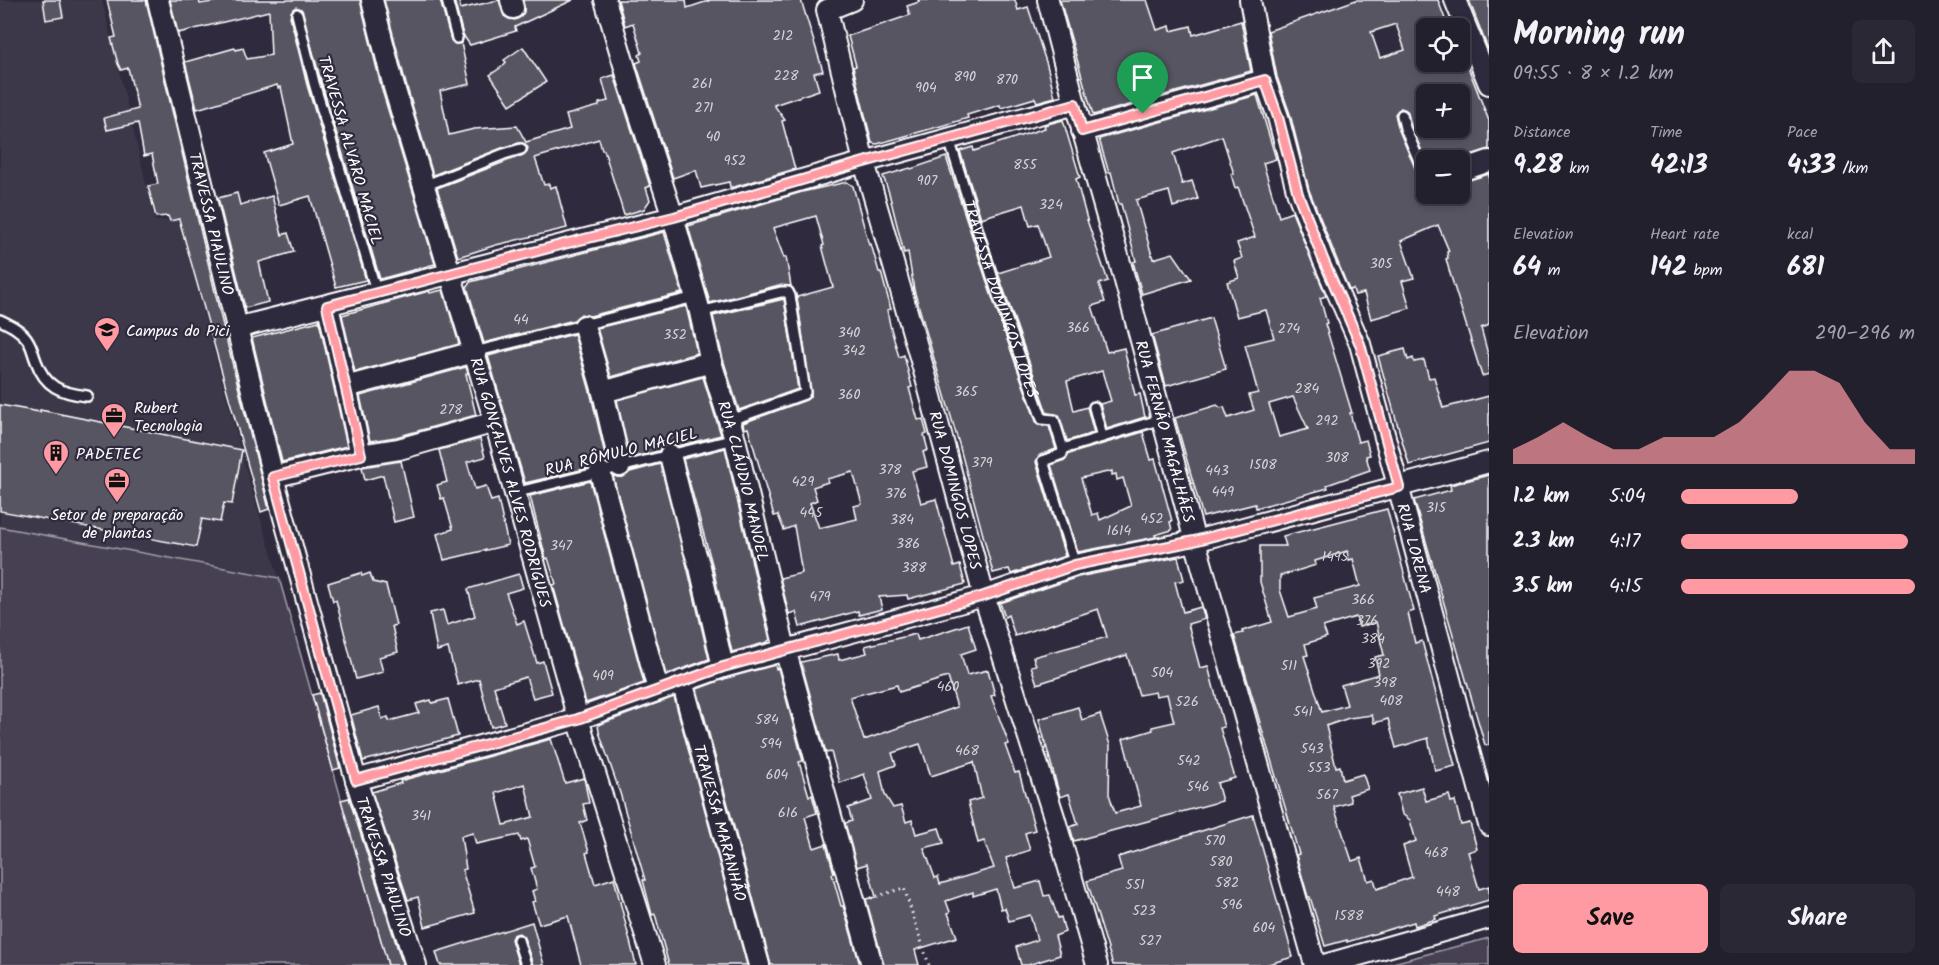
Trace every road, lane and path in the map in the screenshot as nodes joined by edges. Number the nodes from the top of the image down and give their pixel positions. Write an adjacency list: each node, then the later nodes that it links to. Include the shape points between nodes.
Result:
1 (158, 0): 30 (street, TRAVESSA PIAULINO)
2 (372, 0): 22 (street, RUA GONÇALVES ALVES RODRIGUES)
3 (447, 0): 10 (lane)
4 (605, 0): 23 (street, RUA CLÁUDIO MANOEL)
5 (852, 0): 20 (street, RUA DOMINGOS LOPES, via 827,10)
6 (1048, 0): 13 (street, RUA FERNÃO MAGALHÃES)
7 (1250, 0): 11 (street, RUA LORENA)
8 (1455, 0): 12 (street)
9 (297, 14): 25 (lane, TRAVESSA ALVARO MACIEL)
10 (457, 38)
11 (1265, 80): 15 (street); 48 (street, RUA LORENA, via 1298,194 1360,344)
12 (1489, 84)
13 (1075, 104): 15 (street, RUA FERNÃO MAGALHÃES); 16 (street)
14 (1402, 115): 18 (lane)
15 (1082, 131): 37 (street, RUA FERNÃO MAGALHÃES)
16 (949, 139): 20 (street); 41 (lane, TRAVESSA DOMINGOS LOPES, via 1042,419 1054,420)
17 (521, 149): 22 (lane)
18 (1416, 153)
19 (1489, 161): 21 (street)
20 (864, 162): 23 (street); 52 (street, RUA DOMINGOS LOPES)
21 (1470, 168)
22 (424, 186): 24 (street, RUA GONÇALVES ALVES RODRIGUES)
23 (674, 217): 24 (street); 26 (street, RUA CLÁUDIO MANOEL)
24 (451, 274): 25 (street); 31 (street, RUA GONÇALVES ALVES RODRIGUES)
25 (376, 294): 27 (street)
26 (698, 304): 29 (lane); 32 (street, RUA CLÁUDIO MANOEL); 39 (lane, RUA RÔMULO MACIEL, via 781,292 790,296 805,392)
27 (327, 306): 30 (street); 33 (street)
28 (0, 320): 35 (lane, via 27,338 41,374 50,384)
29 (584, 326): 31 (lane); 34 (street)
30 (236, 328): 47 (street, TRAVESSA PIAULINO)
31 (474, 352): 33 (street); 38 (street, RUA GONÇALVES ALVES RODRIGUES)
32 (711, 362): 34 (street); 39 (street, RUA CLÁUDIO MANOEL)
33 (346, 387): 42 (street)
34 (603, 392): 45 (street)
35 (87, 396)
36 (1094, 407): 40 (lane)
37 (1162, 419): 40 (lane); 50 (street, RUA FERNÃO MAGALHÃES)
38 (495, 422): 42 (street, via 399,449); 49 (street, RUA GONÇALVES ALVES RODRIGUES)
39 (732, 430): 43 (lane, RUA RÔMULO MACIEL); 53 (street, RUA CLÁUDIO MANOEL)
40 (1102, 437): 41 (lane)
41 (1063, 449): 51 (lane, via 1062,454 1042,460)
42 (361, 455): 47 (street)
43 (670, 455): 45 (lane, RUA RÔMULO MACIEL); 54 (street)
44 (1489, 462): 48 (street)
45 (620, 466): 46 (lane, RUA RÔMULO MACIEL)
46 (600, 472): 49 (lane, RUA RÔMULO MACIEL); 56 (street)
47 (273, 477): 58 (street, TRAVESSA PIAULINO)
48 (1399, 487): 50 (street); 59 (street, RUA LORENA)
49 (514, 493): 57 (street, RUA GONÇALVES ALVES RODRIGUES)
50 (1194, 541): 51 (street); 70 (street, RUA FERNÃO MAGALHÃES)
51 (1075, 565): 52 (street)
52 (984, 596): 53 (street); 69 (street, RUA DOMINGOS LOPES)
53 (785, 650): 54 (street); 60 (street, RUA CLÁUDIO MANOEL)
54 (723, 667): 55 (street)
55 (682, 681): 56 (street); 66 (street, TRAVESSA MARANHÃO)
56 (658, 690): 57 (street)
57 (578, 719): 58 (street); 65 (street, RUA GONÇALVES ALVES RODRIGUES)
58 (356, 780): 63 (street, TRAVESSA PIAULINO)
59 (1489, 825)
60 (856, 902): 67 (street, RUA CLÁUDIO MANOEL); 68 (path, via 904,888)
61 (1489, 918): 71 (street)
62 (518, 940): 64 (lane)
63 (416, 965)
64 (526, 965)
65 (655, 965)
66 (759, 965)
67 (872, 965)
68 (929, 965)
69 (1097, 965)
70 (1315, 965)
71 (1324, 965)

